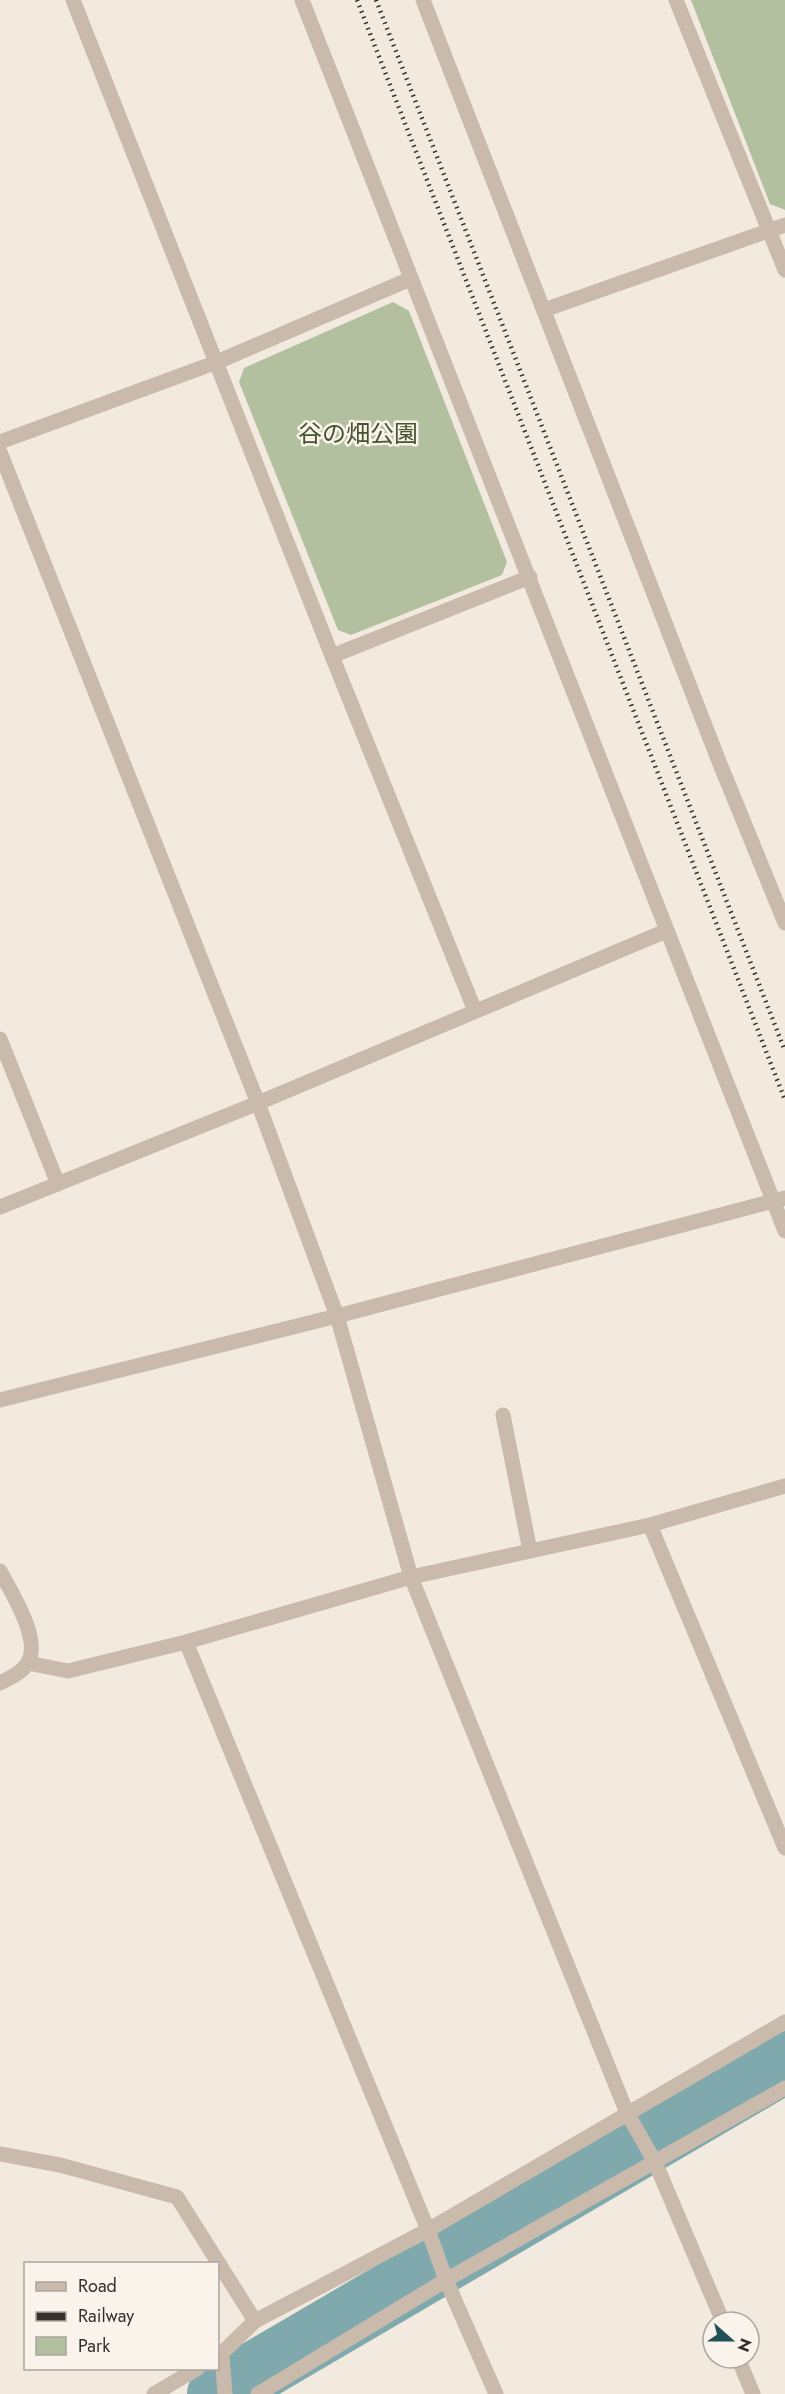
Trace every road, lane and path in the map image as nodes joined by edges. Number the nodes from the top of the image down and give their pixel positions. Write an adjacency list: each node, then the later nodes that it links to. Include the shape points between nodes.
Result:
1 (73, 0): 10 (street)
2 (302, 0): 8 (street)
3 (423, 0): 9 (street)
4 (676, 0): 6 (street)
5 (785, 225): 6 (street)
6 (768, 231): 7 (street); 9 (street)
7 (785, 270)
8 (410, 279): 10 (street); 13 (street)
9 (544, 310): 15 (street)
10 (217, 362): 11 (street); 14 (street)
11 (0, 442)
12 (0, 453): 19 (street)
13 (530, 577): 14 (street); 16 (street)
14 (332, 656): 17 (street)
15 (785, 923)
16 (666, 931): 17 (street); 21 (street)
17 (475, 1011): 19 (street)
18 (0, 1039): 20 (street)
19 (258, 1103): 20 (street); 24 (street)
20 (58, 1184): 22 (street)
21 (779, 1200): 23 (street); 24 (street)
22 (0, 1207)
23 (785, 1231)
24 (337, 1316): 25 (street); 31 (street)
25 (0, 1400)
26 (503, 1415): 29 (street)
27 (785, 1486): 28 (street)
28 (650, 1525): 29 (street); 35 (street)
29 (530, 1551): 31 (street)
30 (0, 1571): 33 (street, via 28,1626 32,1644)
31 (411, 1577): 32 (street); 38 (street)
32 (186, 1642): 33 (street, via 68,1671); 41 (street)
33 (28, 1663): 34 (street)
34 (0, 1683)
35 (785, 1848)
36 (785, 2022): 38 (street)
37 (785, 2088): 40 (street)
38 (627, 2113): 40 (street); 41 (street)
39 (0, 2154): 42 (street, via 60,2165 177,2197)
40 (656, 2162): 44 (street); 45 (street)
41 (428, 2230): 44 (street); 46 (street)
42 (218, 2262)
43 (219, 2264): 46 (street)
44 (446, 2280): 52 (street); 53 (street)
45 (718, 2310)
46 (255, 2321): 47 (street)
47 (220, 2356): 51 (street)
48 (195, 2370): 50 (street)
49 (743, 2370): 54 (street)
50 (154, 2394)
51 (225, 2394)
52 (258, 2394)
53 (496, 2394)
54 (753, 2394)

